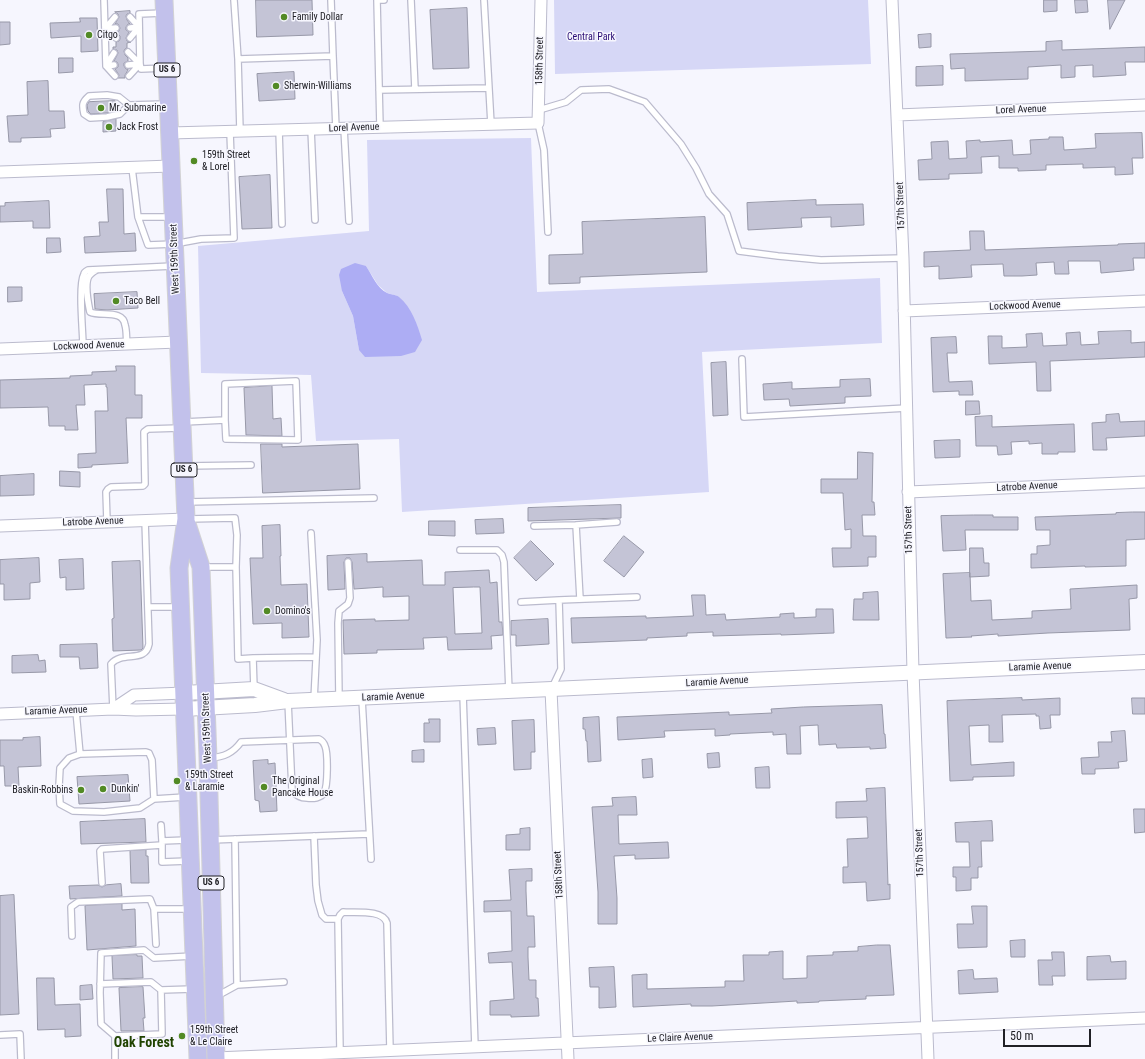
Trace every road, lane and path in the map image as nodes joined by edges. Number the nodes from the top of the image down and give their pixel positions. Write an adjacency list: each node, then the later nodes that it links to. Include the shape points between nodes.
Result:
1 (104, 0): 13 (lane)
2 (234, 0): 21 (lane)
3 (331, 0): 20 (lane)
4 (384, 0): 31 (lane, via 377,0)
5 (411, 0): 30 (lane)
6 (484, 0): 29 (lane)
7 (541, 0): 35 (street, 158th Street)
8 (892, 0): 36 (street, 157th Street)
9 (165, 6): 12 (lane, via 139,14); 26 (main road, West 159th Street / US 6)
10 (116, 17): 13 (lane)
11 (130, 17): 12 (lane)
12 (139, 27): 15 (lane); 17 (lane); 22 (lane)
13 (104, 28): 14 (lane); 16 (lane); 24 (lane)
14 (116, 28)
15 (130, 28)
16 (116, 38)
17 (130, 38)
18 (128, 52): 22 (lane)
19 (114, 53): 24 (lane)
20 (333, 56): 21 (lane); 40 (lane)
21 (238, 59): 43 (lane)
22 (140, 64): 23 (lane); 26 (lane, via 141,69); 28 (lane)
23 (128, 65)
24 (106, 66): 25 (lane); 27 (lane)
25 (114, 66)
26 (167, 68): 32 (main road, West 159th Street / US 6)
27 (115, 76)
28 (129, 76)
29 (488, 88): 30 (lane); 38 (lane)
30 (414, 89): 31 (lane)
31 (379, 90): 39 (lane)
32 (169, 104): 33 (lane); 44 (main road, West 159th Street / US 6)
33 (129, 105): 33 (lane, via 119,97 95,95 84,100 82,107 84,114 90,118 120,114)
34 (1145, 105): 36 (street, Lorel Avenue)
35 (539, 110): 37 (street, 158th Street); 55 (lane, via 566,102 581,90 609,89 645,102 681,144 709,194 727,214 739,251 821,260)
36 (897, 115): 55 (street, 157th Street)
37 (538, 123): 38 (street, Lorel Avenue); 53 (lane, via 544,150)
38 (491, 124): 39 (street, Lorel Avenue)
39 (380, 127): 40 (street, Lorel Avenue)
40 (340, 128): 41 (street, Lorel Avenue); 51 (lane)
41 (311, 129): 42 (street, Lorel Avenue); 50 (lane)
42 (279, 130): 43 (street, Lorel Avenue); 52 (lane)
43 (235, 132): 44 (street, Lorel Avenue); 54 (lane, via 234,238 201,239)
44 (170, 133): 45 (main road, West 159th Street / US 6)
45 (171, 166): 46 (street); 49 (main road, West 159th Street / US 6)
46 (132, 168): 47 (street); 48 (lane)
47 (0, 172)
48 (138, 217): 49 (lane); 54 (lane, via 148,245)
49 (173, 217): 54 (main road, West 159th Street / US 6)
50 (315, 220)
51 (349, 221)
52 (282, 224)
53 (548, 232)
54 (174, 244): 56 (main road, West 159th Street / US 6)
55 (903, 258): 59 (street, 157th Street)
56 (175, 266): 57 (lane); 60 (main road, West 159th Street / US 6)
57 (97, 269): 61 (lane, via 90,275 87,283 90,312 116,314 122,317 126,325); 62 (lane, via 88,270 82,280)
58 (1145, 301): 59 (street, Lockwood Avenue)
59 (904, 311): 65 (street, 157th Street)
60 (178, 342): 61 (street, Lockwood Avenue); 67 (main road, West 159th Street / US 6)
61 (127, 344): 62 (street, Lockwood Avenue)
62 (83, 346): 63 (street, Lockwood Avenue)
63 (0, 349)
64 (742, 359): 65 (lane, via 744,417)
65 (907, 408): 71 (street, 157th Street)
66 (225, 420): 66 (lane, via 225,384 296,381 298,440 226,439); 67 (lane)
67 (182, 425): 69 (main road, West 159th Street / US 6); 76 (lane, via 148,429 144,432 145,484 110,487 106,492)
68 (251, 465): 69 (lane)
69 (183, 466): 73 (main road, West 159th Street / US 6)
70 (1145, 482): 71 (street, Latrobe Avenue)
71 (908, 492): 95 (street, 157th Street)
72 (374, 498): 73 (lane)
73 (185, 502): 74 (main road, West 159th Street / US 6)
74 (186, 519): 75 (street, Latrobe Avenue); 84 (lane, via 235,518); 85 (main road, West 159th Street / US 6); 91 (main road, West 159th Street / US 6, via 179,568)
75 (145, 520): 76 (street, Latrobe Avenue); 90 (lane)
76 (107, 522): 79 (street, Latrobe Avenue)
77 (617, 522): 78 (lane)
78 (576, 525): 80 (lane); 87 (lane)
79 (0, 526)
80 (534, 526)
81 (311, 532): 92 (lane)
82 (460, 550): 98 (lane, via 497,550 502,555)
83 (348, 562): 101 (lane, via 350,598 348,604 339,611 338,623)
84 (236, 566): 85 (lane); 93 (lane, via 238,659)
85 (201, 567): 102 (main road, West 159th Street / US 6)
86 (637, 596): 87 (lane)
87 (580, 599): 88 (lane)
88 (559, 600): 89 (lane); 97 (lane, via 561,669)
89 (521, 602)
90 (148, 607): 91 (lane); 106 (lane, via 148,650 143,655 120,658 111,664)
91 (180, 607): 104 (main road, West 159th Street / US 6)
92 (316, 657): 93 (lane); 103 (lane)
93 (253, 658): 96 (lane)
94 (1145, 662): 95 (street, Laramie Avenue)
95 (913, 672): 97 (street, Laramie Avenue); 137 (street, 157th Street)
96 (254, 690): 102 (street, Laramie Avenue); 105 (street, Laramie Avenue)
97 (551, 690): 98 (street, Laramie Avenue); 140 (street, 158th Street)
98 (509, 692): 99 (street, Laramie Avenue)
99 (463, 694): 100 (street, Laramie Avenue); 141 (lane)
100 (362, 698): 101 (street, Laramie Avenue); 115 (lane)
101 (339, 699): 103 (street, Laramie Avenue)
102 (206, 700): 104 (street, Laramie Avenue); 105 (street, Laramie Avenue, via 255,705); 111 (main road, West 159th Street / US 6)
103 (314, 700): 105 (street, Laramie Avenue)
104 (184, 701): 106 (street, Laramie Avenue, via 136,710); 106 (street, Laramie Avenue, via 134,695); 112 (main road, West 159th Street / US 6)
105 (288, 701): 109 (lane)
106 (113, 709): 107 (street, Laramie Avenue)
107 (76, 711): 108 (street, Laramie Avenue); 110 (lane)
108 (0, 714)
109 (290, 740): 109 (lane, via 319,739 326,748 327,783 324,793 319,797 301,798 292,790); 111 (lane, via 242,742 231,752 220,757)
110 (80, 754): 113 (lane, via 142,751 149,753 152,760); 113 (lane, via 69,758 60,768 60,804 73,811 104,812 140,808)
111 (208, 758): 119 (main road, West 159th Street / US 6)
112 (188, 797): 113 (lane); 118 (main road, West 159th Street / US 6)
113 (154, 799)
114 (161, 825): 120 (lane)
115 (369, 834): 116 (lane); 121 (lane)
116 (314, 836): 117 (lane); 126 (lane, via 318,901 322,915 326,919)
117 (235, 839): 119 (lane); 132 (lane)
118 (190, 840): 120 (lane); 122 (main road, West 159th Street / US 6)
119 (210, 840): 135 (main road, West 159th Street / US 6)
120 (162, 843): 122 (lane, via 162,862); 123 (lane, via 102,849)
121 (371, 859)
122 (190, 860): 124 (main road, West 159th Street / US 6)
123 (102, 883)
124 (192, 908): 125 (lane); 129 (main road, West 159th Street / US 6)
125 (154, 909): 127 (lane, via 150,899 78,902 70,908); 128 (lane)
126 (338, 919): 142 (lane, via 343,912 375,914 386,918); 143 (lane)
127 (72, 936)
128 (156, 944)
129 (194, 956): 131 (lane, via 154,958 144,950 101,953); 133 (main road, West 159th Street / US 6)
130 (284, 982): 132 (lane)
131 (100, 984): 134 (lane, via 151,982); 139 (lane, via 101,1024)
132 (237, 985): 135 (lane)
133 (195, 989): 134 (lane); 148 (main road, West 159th Street / US 6)
134 (161, 990): 139 (lane, via 162,1034)
135 (214, 997): 149 (main road, West 159th Street / US 6)
136 (1145, 1018): 137 (street, Le Claire Avenue)
137 (926, 1027): 140 (street, Le Claire Avenue); 151 (street, 157th Street)
138 (0, 1035): 145 (lane, via 20,1034)
139 (115, 1036): 146 (lane)
140 (567, 1043): 141 (street, Le Claire Avenue); 150 (street, 158th Street)
141 (475, 1047): 142 (street, Le Claire Avenue)
142 (390, 1050): 143 (street, Le Claire Avenue)
143 (340, 1052): 144 (street, Le Claire Avenue)
144 (324, 1056): 149 (street, Le Claire Avenue)
145 (20, 1059)
146 (115, 1059)
147 (190, 1059): 148 (street)
148 (198, 1059)
149 (216, 1059)
150 (568, 1059)
151 (928, 1059)

